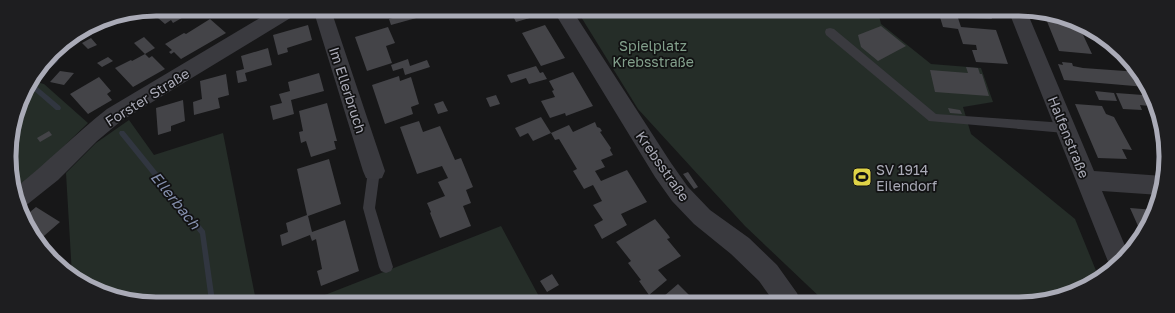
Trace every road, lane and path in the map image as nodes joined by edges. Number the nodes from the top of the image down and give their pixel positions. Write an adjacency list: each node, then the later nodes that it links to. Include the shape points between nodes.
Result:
1 (278, 16): 10 (street, Forster Straße, via 114,115)
2 (324, 16): 7 (street, Im Ellerbruch)
3 (566, 16): 13 (street, Krebsstraße, via 680,194 702,217 740,246 768,274)
4 (1020, 16): 6 (street, Halfenstraße)
5 (830, 32): 6 (lane, via 932,118)
6 (1065, 128): 8 (street, Halfenstraße)
7 (374, 171): 12 (lane, via 369,208)
8 (1086, 180): 9 (street); 11 (street, Halfenstraße)
9 (1156, 185)
10 (22, 196)
11 (1117, 257)
12 (386, 267)
13 (784, 297)

